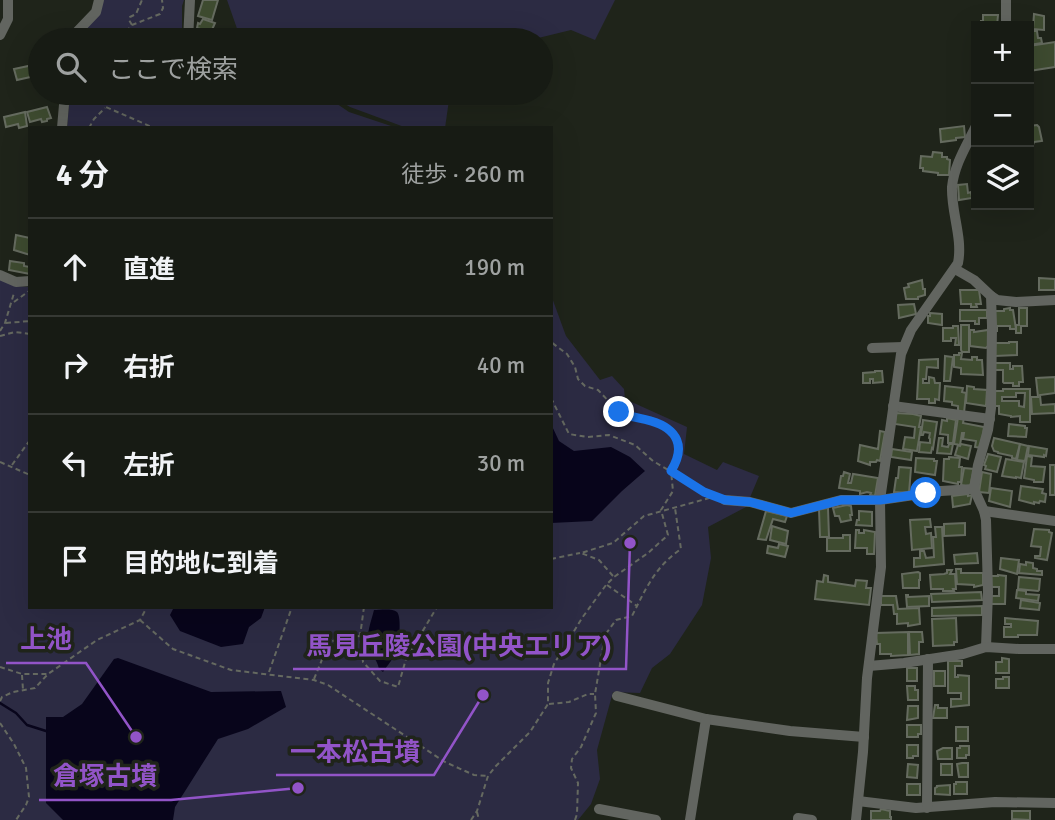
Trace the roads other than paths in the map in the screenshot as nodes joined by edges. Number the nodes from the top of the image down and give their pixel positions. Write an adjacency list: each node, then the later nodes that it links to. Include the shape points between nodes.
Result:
1 (8, 0): 8 (street, via 8,19)
2 (99, 0): 6 (street, via 96,12)
3 (190, 0): 7 (street)
4 (1006, 0): 5 (street)
5 (1006, 21)
6 (81, 28)
7 (189, 28)
8 (0, 35)
9 (64, 105): 10 (street)
10 (62, 126)
11 (971, 136): 12 (street, via 952,187 959,257)
12 (955, 269): 15 (street); 17 (street)
13 (0, 275): 14 (street)
14 (28, 281)
15 (990, 296): 16 (street, via 1007,302); 20 (street)
16 (1055, 300)
17 (903, 347): 18 (street); 19 (street)
18 (872, 348)
19 (893, 406): 20 (street); 23 (street)
20 (990, 419): 21 (street)
21 (974, 489): 23 (street); 24 (street)
22 (725, 500): 23 (street, via 791,513 841,500)
23 (880, 500): 29 (street, via 881,567)
24 (984, 511): 25 (street); 26 (street)
25 (1055, 521)
26 (986, 647): 27 (street); 28 (street)
27 (1055, 649)
28 (928, 659): 29 (street); 35 (street)
29 (869, 666): 32 (street)
30 (617, 696): 31 (street)
31 (706, 719): 32 (street); 38 (street)
32 (864, 737): 33 (street)
33 (858, 801): 35 (street); 41 (street)
34 (1055, 803): 35 (street)
35 (927, 808)
36 (599, 809): 37 (street)
37 (656, 820)
38 (690, 820)
39 (798, 820): 40 (street)
40 (812, 820)
41 (856, 820)

